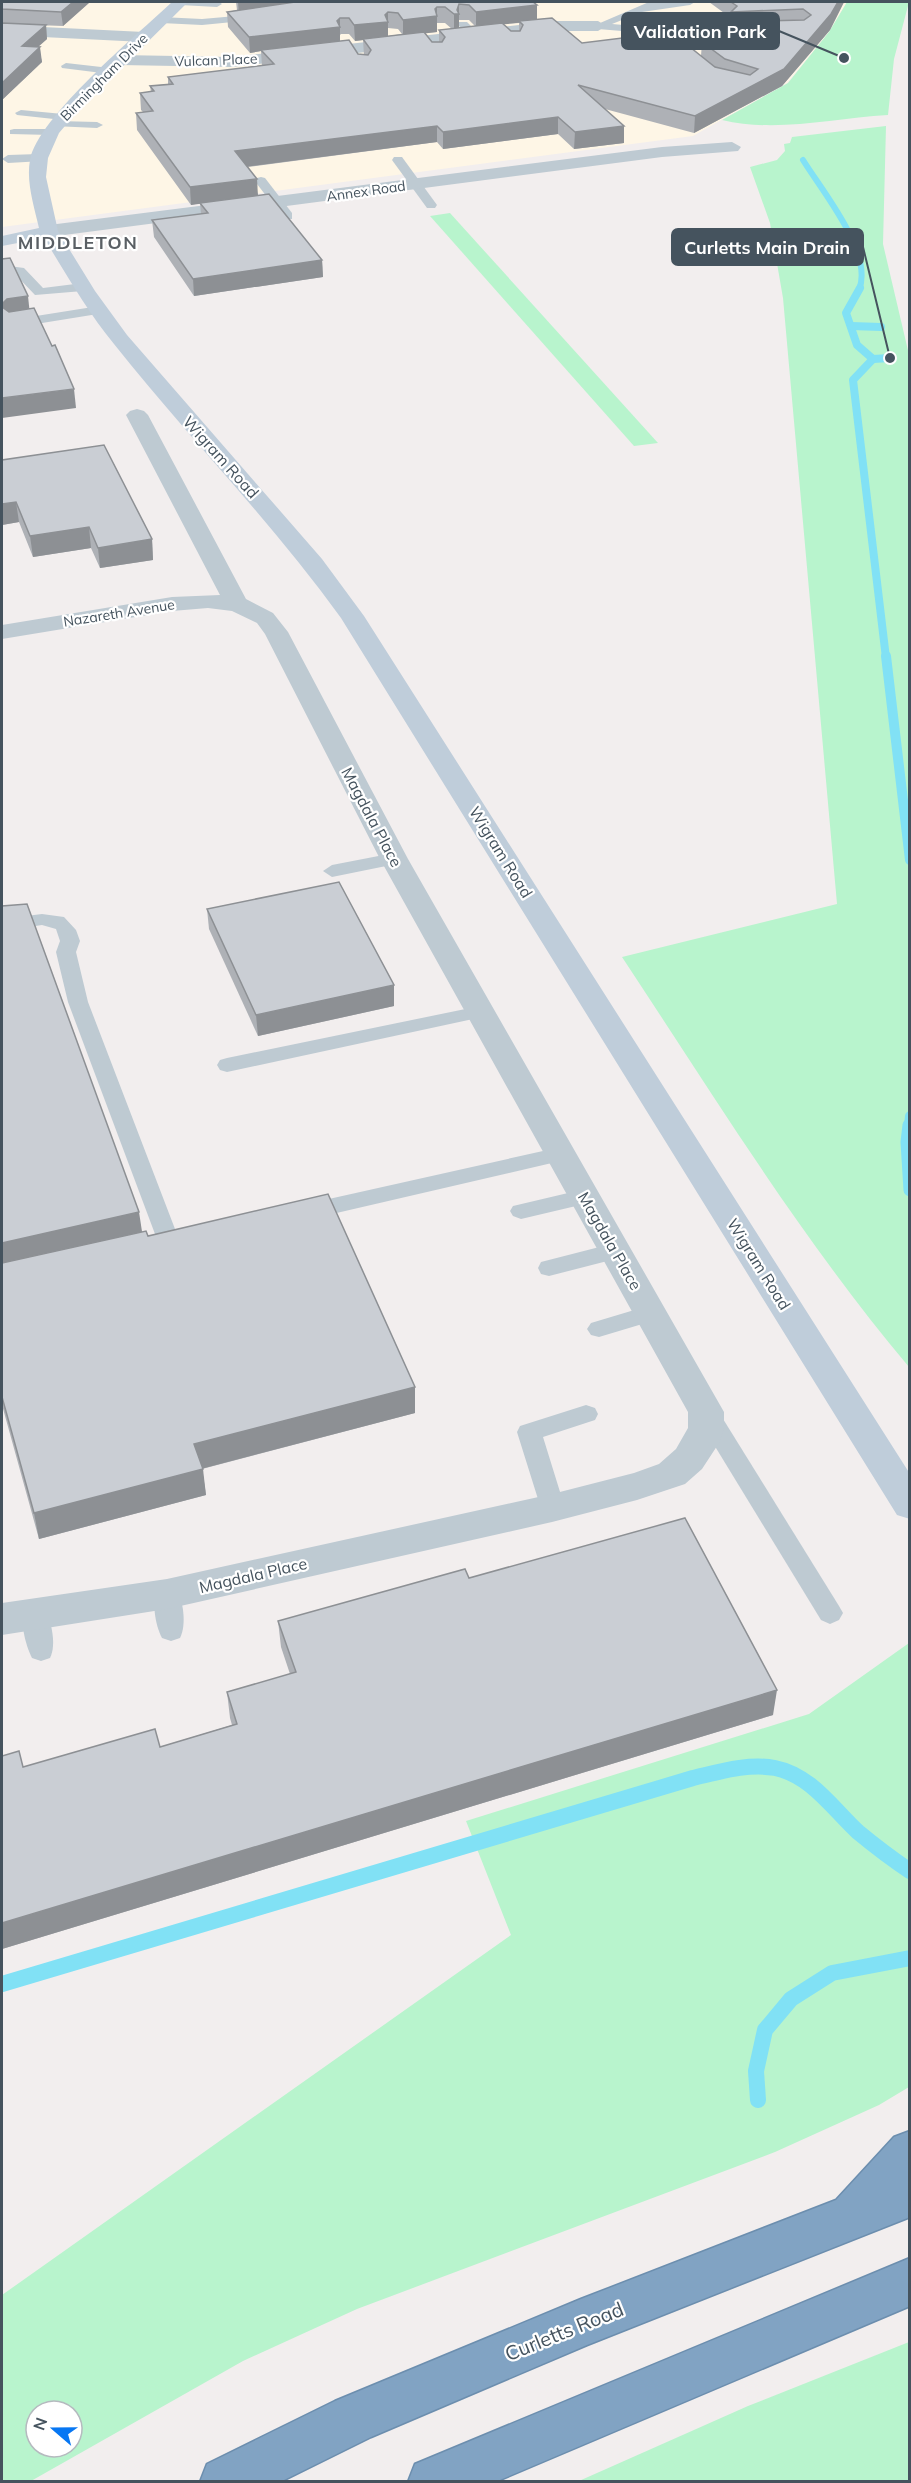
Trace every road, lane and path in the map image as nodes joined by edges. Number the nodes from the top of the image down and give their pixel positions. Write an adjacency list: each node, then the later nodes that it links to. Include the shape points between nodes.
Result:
1 (180, 2): 4 (lane); 8 (main road, Birmingham Drive)
2 (657, 2): 5 (lane)
3 (690, 2): 5 (lane)
4 (217, 4)
5 (634, 10): 7 (lane)
6 (270, 16): 8 (lane)
7 (597, 26): 10 (lane, via 693,34); 11 (street, Vulcan Place, via 549,21)
8 (152, 29): 9 (street); 12 (lane); 16 (main road, Birmingham Drive)
9 (2, 30)
10 (752, 31)
11 (503, 32): 13 (street, Vulcan Place, via 446,32); 14 (lane)
12 (188, 33)
13 (426, 41): 15 (lane); 16 (street, Vulcan Place, via 397,38 218,67)
14 (516, 43)
15 (438, 54)
16 (115, 65): 17 (lane); 19 (main road, Birmingham Drive)
17 (66, 66)
18 (21, 113): 19 (lane)
19 (57, 124): 20 (lane); 21 (lane); 23 (main road, Birmingham Drive)
20 (97, 125)
21 (14, 132)
22 (732, 147): 27 (street, Annex Road, via 662,152)
23 (39, 158): 24 (lane); 30 (main road, Birmingham Drive, via 37,177)
24 (8, 159)
25 (398, 160): 27 (lane)
26 (261, 181): 29 (lane)
27 (416, 184): 28 (lane); 29 (street, Annex Road)
28 (431, 205)
29 (283, 210): 30 (street, Annex Road)
30 (49, 231): 31 (main road, Annex Road); 33 (main road, Wigram Road)
31 (2, 241)
32 (2, 269): 33 (lane, via 19,271 40,292)
33 (83, 287): 34 (main road, Wigram Road)
34 (99, 310): 35 (lane); 57 (main road, Wigram Road, via 165,393 314,564 352,616)
35 (11, 324)
36 (137, 415): 37 (street)
37 (237, 604): 38 (street, Nazareth Avenue, via 190,602); 39 (street, Magdala Place, via 265,618 276,632)
38 (2, 632)
39 (394, 859): 40 (lane); 42 (street, Magdala Place)
40 (332, 871)
41 (2, 925): 49 (lane, via 27,920 59,922 64,926 70,941 66,952 78,1002)
42 (480, 1012): 43 (lane); 44 (street, Magdala Place)
43 (227, 1065)
44 (561, 1154): 45 (street, Magdala Place); 47 (lane)
45 (585, 1197): 46 (lane); 51 (street, Magdala Place)
46 (521, 1211)
47 (285, 1216)
48 (193, 1237): 49 (lane)
49 (170, 1242): 50 (lane)
50 (147, 1247)
51 (615, 1251): 52 (lane); 53 (street, Magdala Place)
52 (549, 1268)
53 (651, 1313): 54 (lane); 55 (street, Magdala Place)
54 (599, 1329)
55 (706, 1412): 58 (street, Magdala Place, via 701,1443 672,1474); 60 (lane)
56 (586, 1414): 58 (lane, via 529,1432)
57 (909, 1505)
58 (552, 1508): 59 (street, Magdala Place)
59 (167, 1594): 61 (street, Magdala Place); 63 (lane)
60 (830, 1613)
61 (35, 1614): 62 (street, Magdala Place); 64 (lane)
62 (2, 1619)
63 (171, 1630)
64 (41, 1650)
65 (909, 2153): 67 (highway)
66 (909, 2194): 67 (highway, Curletts Road)
67 (847, 2219): 69 (highway, Curletts Road, via 407,2396)
68 (909, 2282): 70 (highway)
69 (225, 2481)
70 (433, 2481)

